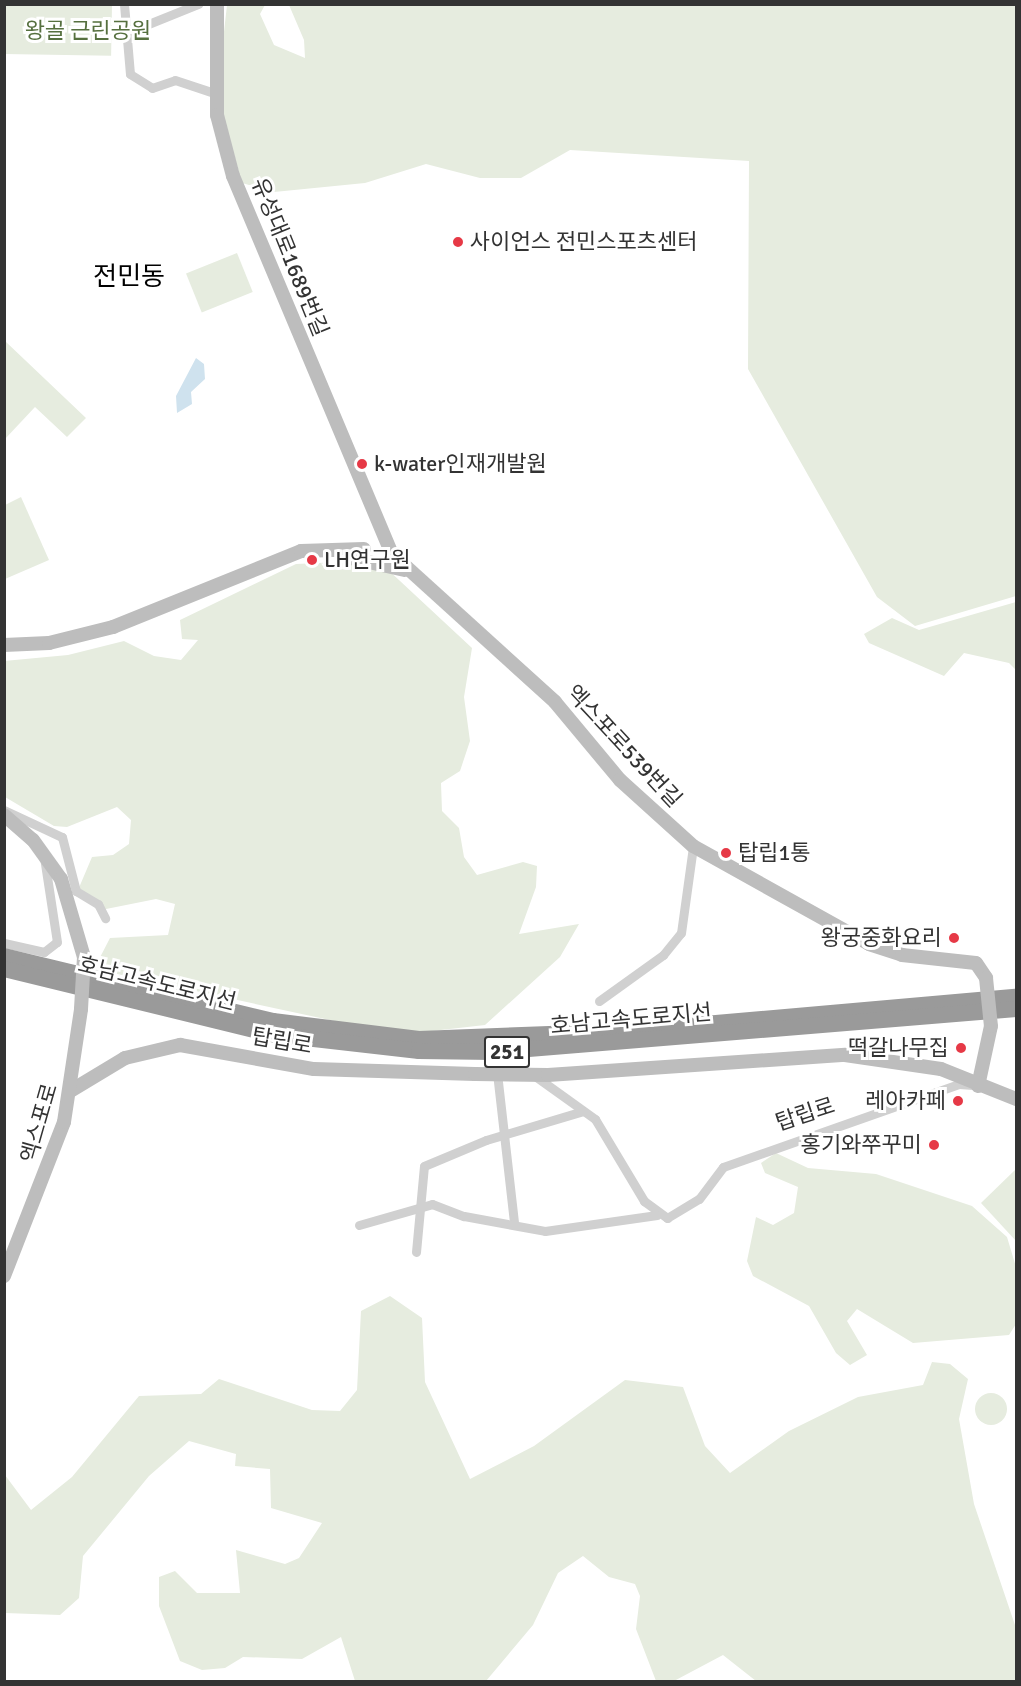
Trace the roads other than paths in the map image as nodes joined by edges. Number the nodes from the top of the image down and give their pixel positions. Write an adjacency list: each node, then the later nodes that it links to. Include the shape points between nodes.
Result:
1 (124, 4): 4 (street)
2 (198, 4): 4 (street)
3 (217, 4): 5 (street, 유성대로1689번길)
4 (126, 33): 5 (street, via 130,75 152,88 175,80)
5 (217, 94): 6 (street, 유성대로1689번길, via 217,115 233,176 374,514)
6 (376, 550): 7 (street, via 293,554 113,627 49,643); 10 (street, 엑스포로539번길, via 457,607 555,702 620,780)
7 (4, 645)
8 (4, 810): 12 (street, via 62,837 76,891 98,904)
9 (4, 815): 11 (street)
10 (693, 846): 17 (street, via 681,933 663,955); 21 (street, 엑스포로539번길, bridge, via 868,944 902,955 976,963 986,978 991,1026)
11 (44, 854): 13 (street, via 57,942 44,952); 22 (street, 엑스포로, bridge, via 69,894 84,957)
12 (105, 918)
13 (4, 943)
14 (4, 956): 16 (highway, 호남고속도로지선 / 251, via 273,1021 419,1039 624,1031)
15 (4, 969): 18 (highway, 호남고속도로지선 / 251, via 270,1034 419,1051 494,1053)
16 (1017, 997)
17 (599, 1001)
18 (1017, 1010)
19 (497, 1074): 20 (street, 탑립로); 22 (street, 탑립로, via 314,1069 180,1044 125,1058); 25 (street)
20 (533, 1075): 21 (street, 탑립로, via 845,1055 941,1069); 24 (street)
21 (978, 1086): 23 (street); 27 (street, 탑립로, via 959,1084 773,1146 723,1167 678,1215)
22 (72, 1090): 31 (street, 엑스포로, via 46,1176)
23 (1017, 1099)
24 (584, 1111): 25 (street); 27 (street, via 603,1129 638,1192)
25 (502, 1136): 26 (street, via 424,1166); 28 (street)
26 (419, 1205): 28 (street, 탑립로); 29 (street); 30 (street)
27 (657, 1215): 28 (street, 탑립로, via 545,1231)
28 (514, 1223)
29 (359, 1225)
30 (416, 1252)
31 (4, 1276)

